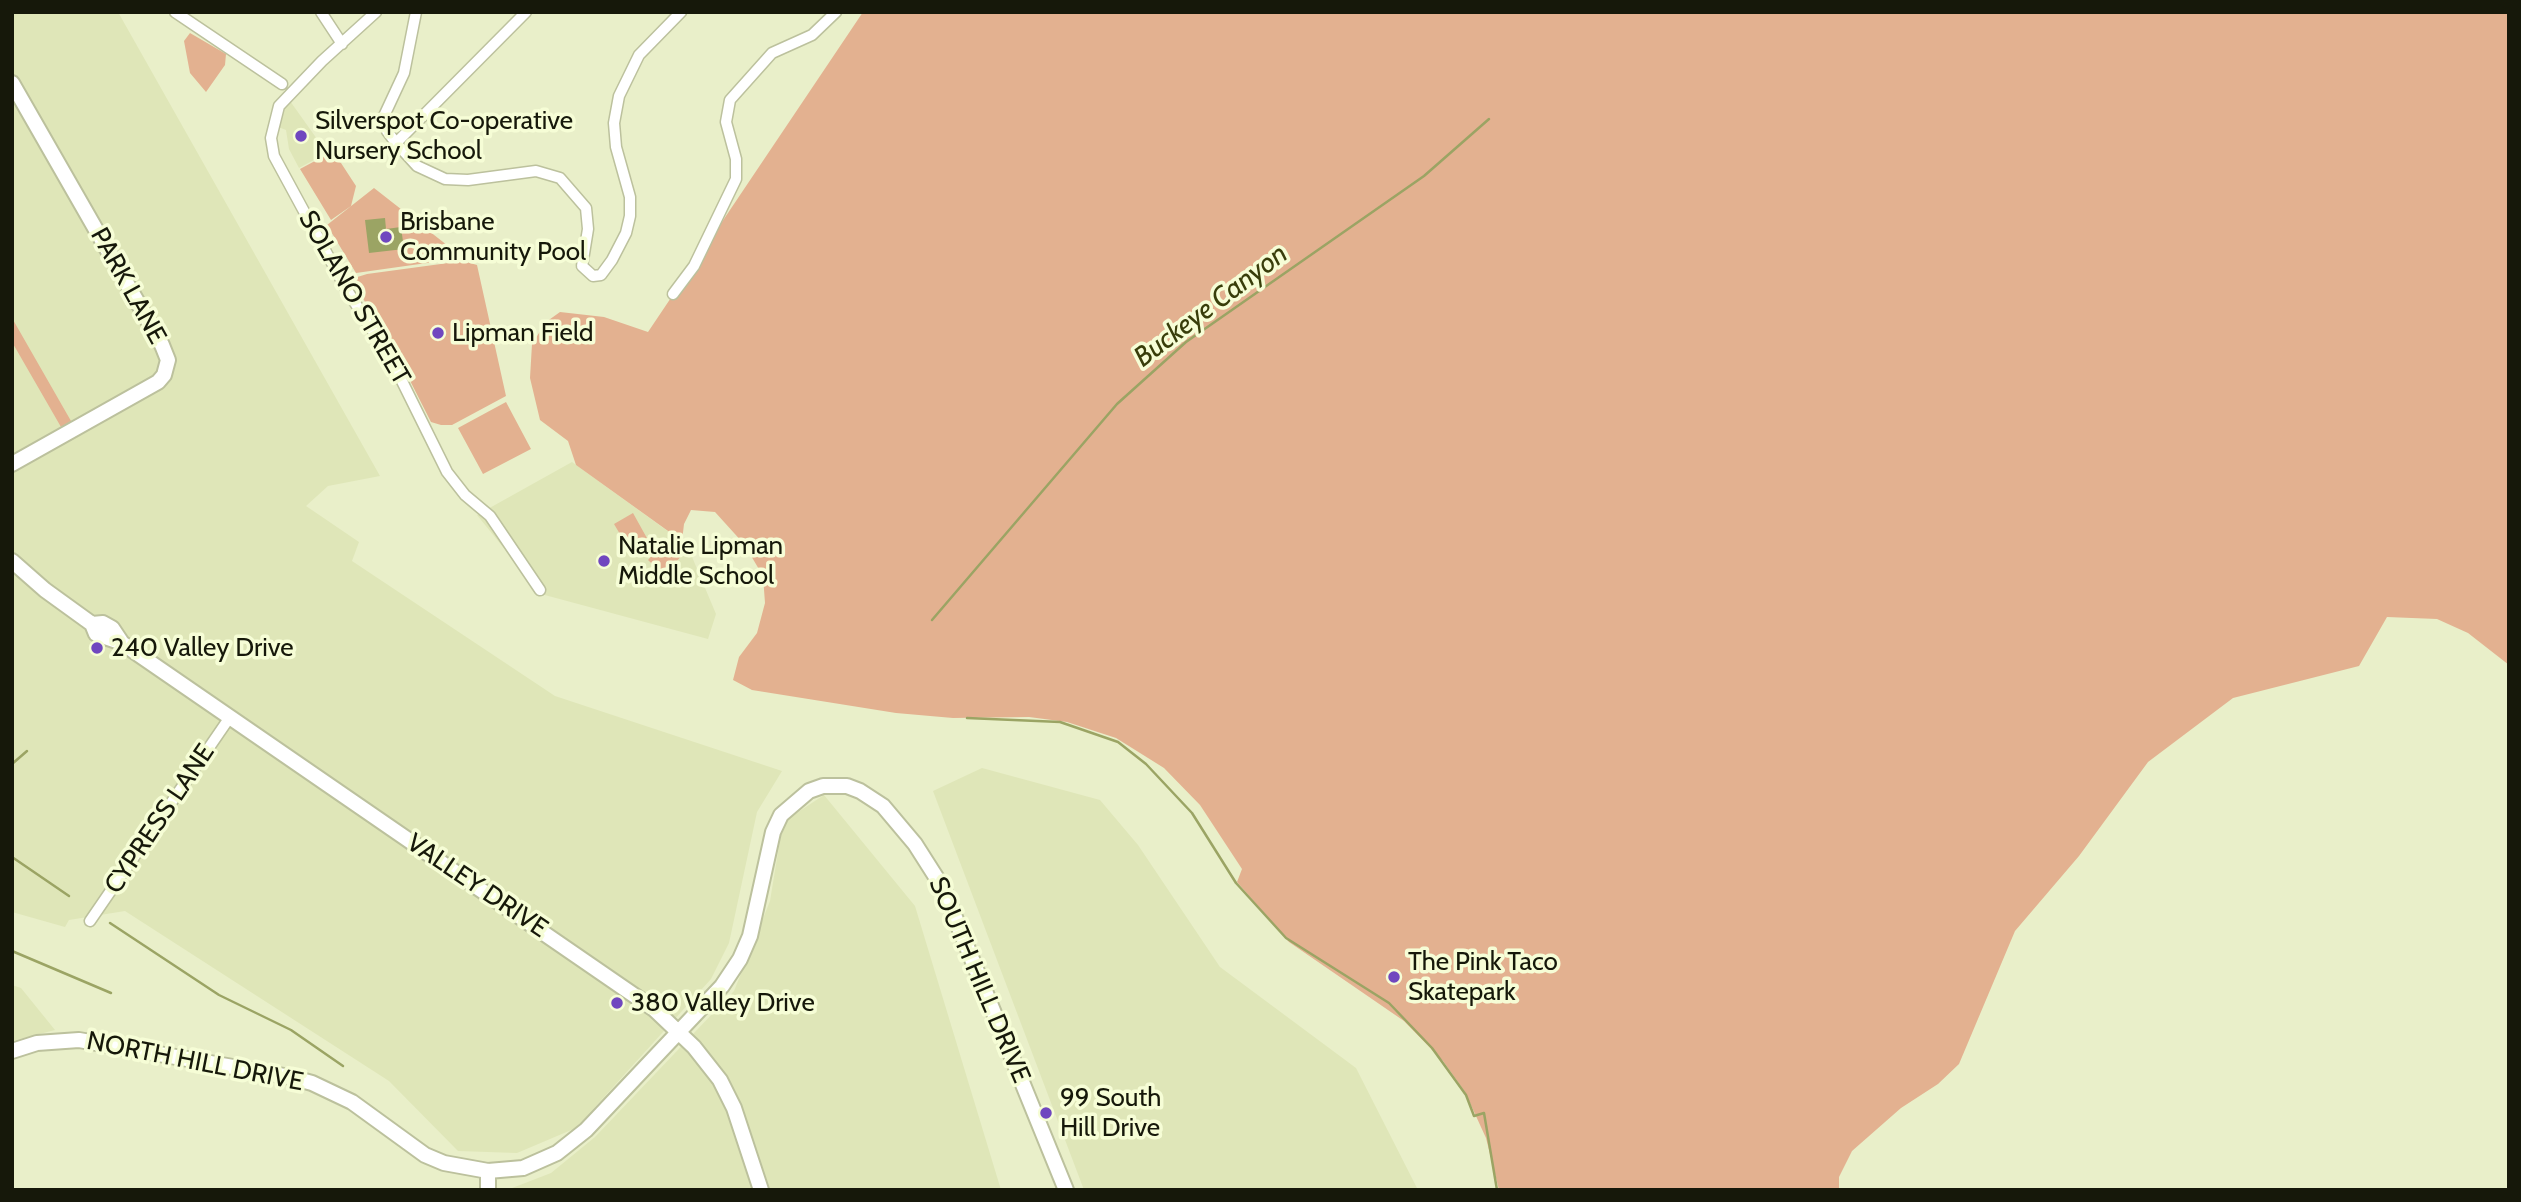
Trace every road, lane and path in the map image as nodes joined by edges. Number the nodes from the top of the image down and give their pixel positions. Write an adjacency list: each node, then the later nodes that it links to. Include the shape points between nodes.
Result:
1 (175, 12): 9 (street)
2 (321, 12): 8 (street)
3 (376, 12): 8 (street, SOLANO STREET)
4 (416, 12): 11 (street, via 404,73 384,116)
5 (526, 12): 11 (street)
6 (681, 12): 11 (street, via 639,55 619,96 615,147 631,209 623,240 601,275 590,275 582,266 587,212 575,191 560,178 536,171 468,180 445,178 416,166)
7 (836, 12): 12 (street, via 812,35 772,53 730,100 726,122 736,179 699,257)
8 (342, 44): 15 (street, SOLANO STREET, via 279,106 271,138 274,156 345,287 393,363 447,472 490,516)
9 (282, 84)
10 (13, 86): 13 (street, PARK LANE, via 168,360 159,382)
11 (396, 143)
12 (673, 294)
13 (12, 464)
14 (12, 561): 16 (street, VALLEY DRIVE, via 92,624 96,634 122,643)
15 (540, 590)
16 (230, 716): 17 (street, CYPRESS LANE); 18 (street, VALLEY DRIVE, via 627,989)
17 (90, 920)
18 (679, 1032): 20 (street, NORTH HILL DRIVE, via 568,1146 523,1168); 22 (street, VALLEY DRIVE, via 725,1090); 23 (street, SOUTH HILL DRIVE, via 722,986 744,951 781,815 809,791 823,786 860,791 897,822 943,888)
19 (12, 1051): 20 (street, NORTH HILL DRIVE, via 37,1043 79,1040 290,1077 352,1102 425,1155 455,1167)
20 (488, 1171): 21 (street)
21 (488, 1190)
22 (761, 1190)
23 (1066, 1190)

